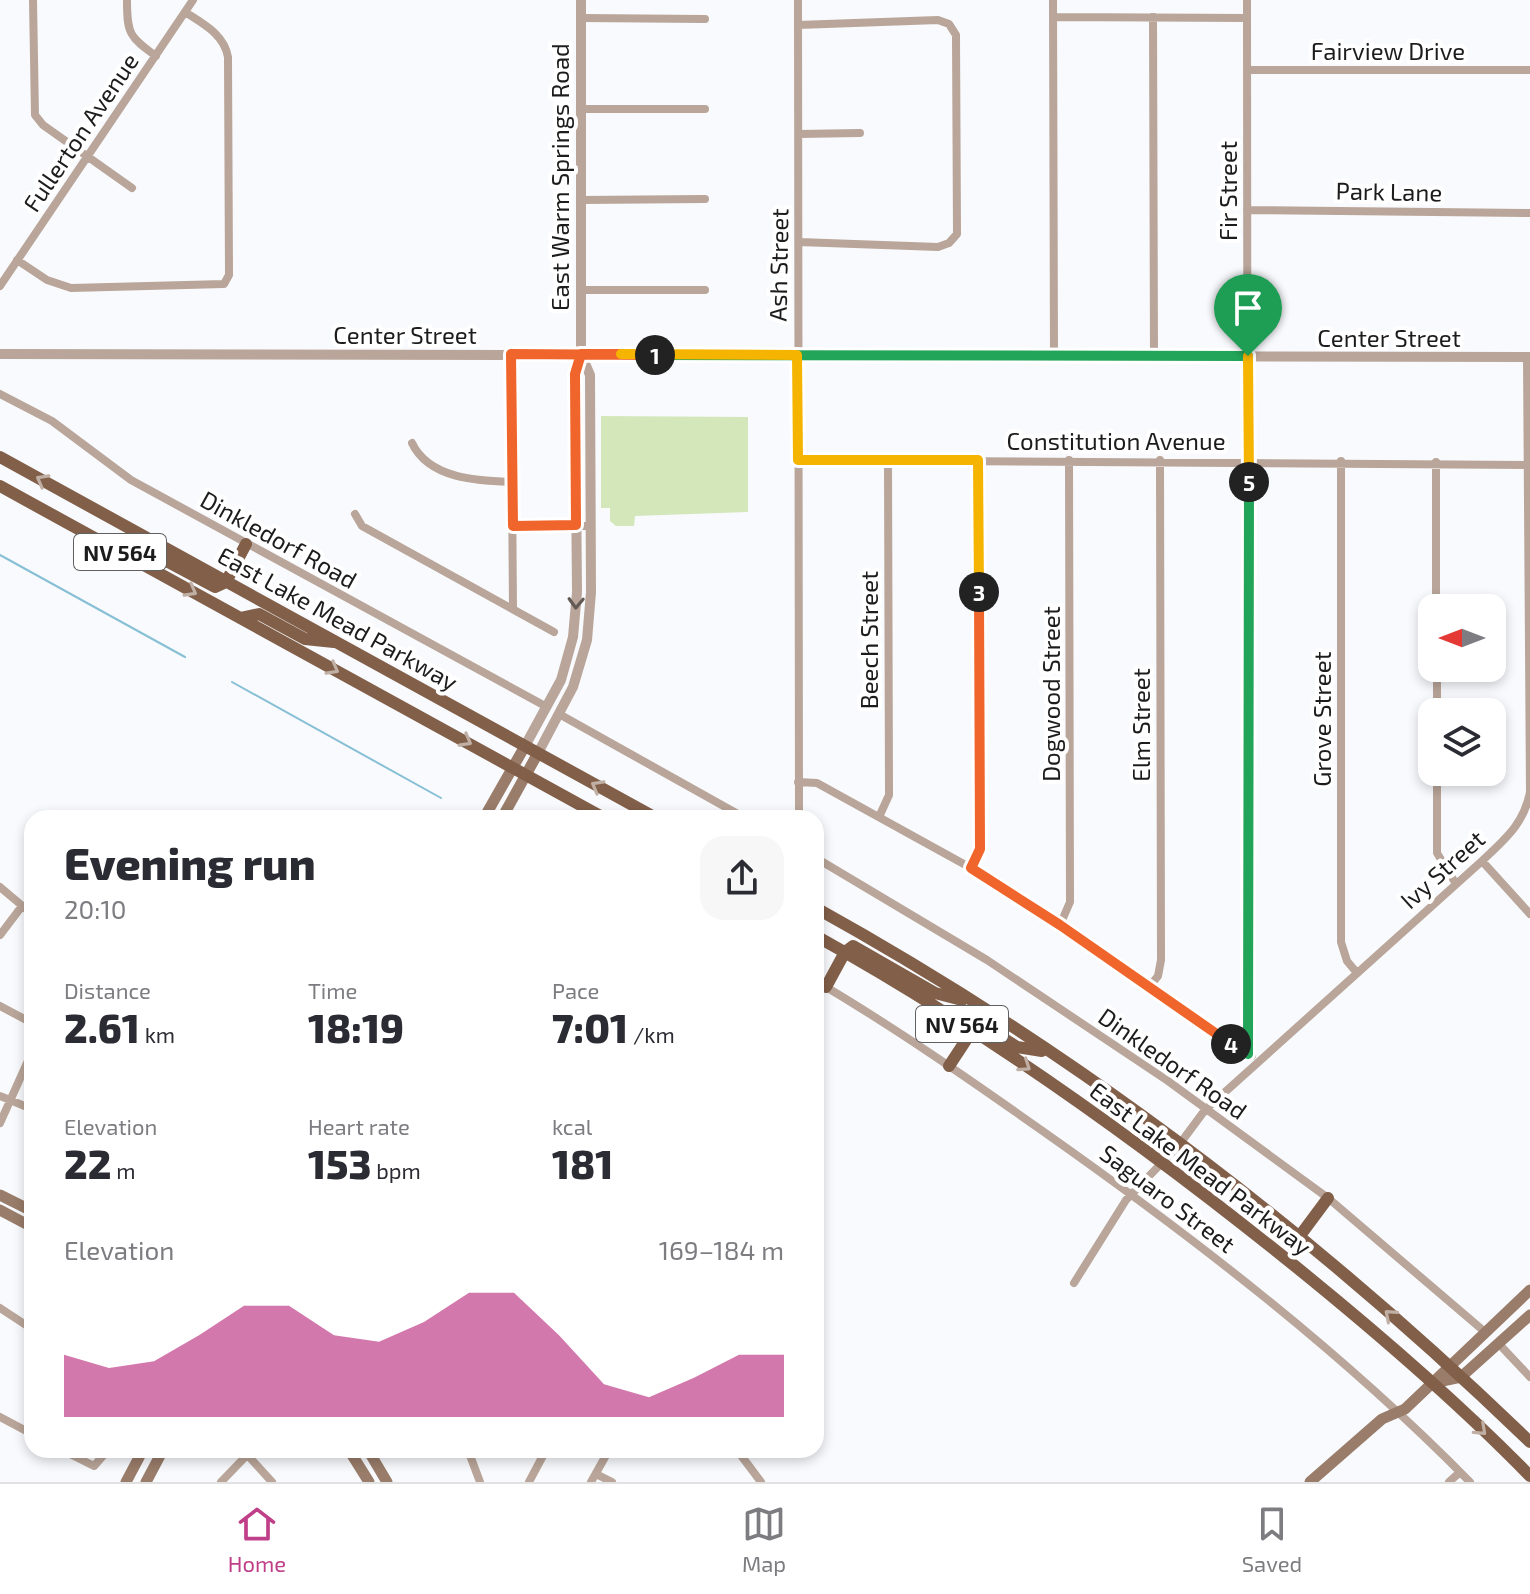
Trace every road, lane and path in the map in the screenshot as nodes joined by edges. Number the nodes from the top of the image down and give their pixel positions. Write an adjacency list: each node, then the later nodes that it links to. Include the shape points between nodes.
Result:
1 (33, 0): 22 (street, via 35,115)
2 (127, 0): 15 (street, via 133,40)
3 (193, 0): 8 (street, Fullerton Avenue)
4 (581, 0): 11 (street, East Warm Springs Road)
5 (798, 0): 14 (street, Ash Street)
6 (1053, 0): 9 (street)
7 (1247, 0): 12 (street, Fir Street)
8 (185, 12): 15 (street, Fullerton Avenue); 29 (street, via 213,31 228,57 229,275 224,284 71,288)
9 (1053, 17): 10 (street); 37 (street)
10 (1153, 17): 12 (street); 38 (street)
11 (581, 18): 13 (street); 18 (street, East Warm Springs Road)
12 (1247, 18): 16 (street, Fir Street)
13 (705, 19)
14 (798, 25): 21 (street, Ash Street); 28 (street, via 938,20 949,24 956,35 957,219 957,234 938,247)
15 (156, 56): 22 (street, Fullerton Avenue)
16 (1247, 70): 17 (street, Fairview Drive); 26 (street, Fir Street)
17 (1530, 70)
18 (581, 109): 19 (street); 25 (street, East Warm Springs Road)
19 (705, 109)
20 (860, 133): 21 (street)
21 (799, 134): 28 (street, Ash Street)
22 (88, 155): 23 (street); 29 (street, Fullerton Avenue)
23 (132, 188)
24 (705, 199): 25 (street)
25 (581, 200): 31 (street, East Warm Springs Road)
26 (1247, 210): 27 (street, Park Lane); 39 (street, Fir Street)
27 (1530, 213)
28 (799, 242): 36 (street, Ash Street)
29 (17, 260): 30 (street, Fullerton Avenue)
30 (0, 286)
31 (581, 290): 32 (street); 35 (street, East Warm Springs Road)
32 (705, 290)
33 (0, 354): 34 (street, Center Street)
34 (511, 354): 35 (street, Center Street); 53 (street)
35 (581, 354): 36 (street, Center Street); 56 (street, East Warm Springs Road, via 575,374); 58 (street, East Warm Springs Road, via 590,375)
36 (797, 355): 37 (street, Center Street); 44 (street, Ash Street)
37 (1054, 356): 38 (street, Center Street)
38 (1154, 356): 39 (street, Center Street)
39 (1248, 356): 40 (street, Center Street); 49 (street, Fir Street)
40 (1529, 357): 52 (street, Ivy Street)
41 (0, 394): 59 (street, Dinkledorf Road, via 52,421 131,480)
42 (412, 443): 53 (street, via 418,455 466,481)
43 (0, 457): 61 (main road, East Lake Mead Parkway / NV 564, one-way to 43)
44 (798, 460): 45 (street, Constitution Avenue); 73 (street, Ash Street)
45 (888, 460): 46 (street, Constitution Avenue); 81 (street, Beech Street, via 889,795)
46 (978, 460): 47 (street, Constitution Avenue); 84 (street, via 980,849)
47 (1069, 460): 48 (street, Constitution Avenue); 90 (street, Dogwood Street, via 1070,902)
48 (1160, 460): 49 (street, Constitution Avenue); 97 (street, Elm Street, via 1161,960)
49 (1249, 460): 50 (street, Constitution Avenue); 103 (street, Fir Street)
50 (1341, 461): 51 (street, Constitution Avenue); 94 (street, Grove Street, via 1341,942)
51 (1436, 462): 52 (street, Constitution Avenue); 62 (street)
52 (1529, 465): 82 (street, Ivy Street, via 1530,792 1517,828)
53 (513, 482): 57 (street)
54 (0, 486): 60 (main road, East Lake Mead Parkway / NV 564)
55 (355, 514): 63 (street, via 362,526)
56 (576, 525): 57 (street); 58 (street); 67 (street, East Warm Springs Road, one-way to 67, via 573,637)
57 (513, 526): 63 (street)
58 (591, 526): 68 (street, East Warm Springs Road, via 587,640)
59 (246, 544): 61 (main road); 67 (street, Dinkledorf Road)
60 (118, 551): 61 (main road, via 157,556 215,587); 64 (main road, East Lake Mead Parkway / NV 564, one-way to 64)
61 (226, 582): 66 (main road, East Lake Mead Parkway / NV 564)
62 (1436, 594)
63 (513, 609): 65 (street)
64 (240, 618): 66 (main road, via 259,614 305,639); 71 (main road, East Lake Mead Parkway / NV 564, one-way to 71)
65 (554, 632)
66 (339, 643): 69 (main road, East Lake Mead Parkway / NV 564)
67 (547, 707): 69 (street, East Warm Springs Road)
68 (559, 714): 70 (street, East Warm Springs Road); 79 (street)
69 (525, 746): 70 (main road, East Lake Mead Parkway / NV 564); 71 (main road, East Warm Springs Road)
70 (538, 753): 72 (main road, East Warm Springs Road); 78 (main road, East Lake Mead Parkway / NV 564, one-way to 70)
71 (512, 767): 72 (main road, East Lake Mead Parkway / NV 564); 75 (main road, East Warm Springs Road)
72 (526, 774): 76 (main road, East Warm Springs Road); 77 (main road, East Lake Mead Parkway / NV 564)
73 (798, 782): 80 (street, Ash Street); 81 (street, via 817,783)
74 (1437, 786): 85 (street, via 1437,853)
75 (488, 810)
76 (509, 810)
77 (590, 810)
78 (641, 810)
79 (731, 810)
80 (799, 810)
81 (879, 817): 84 (street)
82 (1482, 861): 85 (street, Ivy Street); 89 (street)
83 (824, 863): 109 (street, Dinkledorf Road, via 987,960)
84 (971, 868): 90 (street)
85 (1456, 884): 94 (street, Ivy Street)
86 (0, 887): 87 (street)
87 (22, 906): 91 (street)
88 (824, 913): 98 (main road, East Lake Mead Parkway / NV 564)
89 (1530, 914)
90 (1060, 925): 97 (street)
91 (0, 935)
92 (824, 940): 93 (main road, East Lake Mead Parkway / NV 564)
93 (845, 952): 95 (main road); 98 (main road, via 859,946 935,993); 101 (main road, East Lake Mead Parkway / NV 564)
94 (1357, 973): 104 (street, Ivy Street)
95 (824, 980)
96 (824, 986): 106 (street, Saguaro Street)
97 (1149, 987): 103 (street)
98 (977, 1004): 102 (main road, East Lake Mead Parkway / NV 564)
99 (0, 1006): 100 (street)
100 (24, 1019)
101 (972, 1031): 102 (main road, via 982,1025 1017,1047); 106 (main road); 112 (main road, East Lake Mead Parkway / NV 564, one-way to 112)
102 (1049, 1053): 111 (main road, East Lake Mead Parkway / NV 564)
103 (1248, 1054): 104 (street)
104 (1259, 1061): 109 (street, Ivy Street)
105 (24, 1066): 107 (street)
106 (949, 1066): 114 (street, Saguaro Street)
107 (5, 1098): 108 (street); 110 (street)
108 (24, 1106)
109 (1205, 1110): 111 (street, Ivy Street); 115 (street, Dinkledorf Road)
110 (0, 1123)
111 (1179, 1145): 112 (street, Ivy Street); 119 (main road, East Lake Mead Parkway / NV 564)
112 (1161, 1160): 114 (street, Ivy Street); 130 (main road, East Lake Mead Parkway / NV 564)
113 (0, 1195): 116 (main road)
114 (1134, 1195): 120 (street, Ivy Street); 131 (street, Saguaro Street)
115 (1328, 1198): 119 (main road); 125 (street, Dinkledorf Road)
116 (24, 1207)
117 (0, 1210): 118 (main road)
118 (24, 1223)
119 (1299, 1237): 127 (main road, East Lake Mead Parkway / NV 564, one-way to 119)
120 (1074, 1283)
121 (1530, 1290): 125 (main road)
122 (0, 1308): 124 (street)
123 (1530, 1315): 126 (main road)
124 (24, 1324)
125 (1485, 1332): 127 (main road)
126 (1499, 1344): 128 (main road); 129 (street)
127 (1449, 1366): 128 (main road, East Lake Mead Parkway / NV 564); 130 (main road)
128 (1461, 1377): 130 (main road); 134 (main road, East Lake Mead Parkway / NV 564)
129 (1530, 1377)
130 (1433, 1383): 131 (main road); 148 (main road, East Lake Mead Parkway / NV 564, one-way to 148)
131 (1395, 1413): 147 (street, Saguaro Street); 160 (main road)
132 (0, 1417): 133 (street)
133 (24, 1430)
134 (1530, 1442)
135 (78, 1458): 136 (street, via 94,1466)
136 (101, 1458)
137 (139, 1458): 150 (main road)
138 (159, 1458): 151 (main road)
139 (241, 1458): 152 (street)
140 (251, 1458): 153 (street)
141 (354, 1458): 154 (main road)
142 (373, 1458): 155 (main road)
143 (471, 1458): 156 (street)
144 (542, 1458): 157 (street)
145 (604, 1458): 149 (street)
146 (743, 1458): 159 (street)
147 (1460, 1472): 161 (street); 162 (street, Saguaro Street)
148 (1528, 1472)
149 (593, 1478): 158 (street)
150 (126, 1482)
151 (146, 1482)
152 (221, 1482)
153 (272, 1482)
154 (369, 1482)
155 (387, 1482)
156 (480, 1482)
157 (529, 1482)
158 (612, 1482)
159 (761, 1482)
160 (1310, 1482)
161 (1449, 1482)
162 (1470, 1482)

